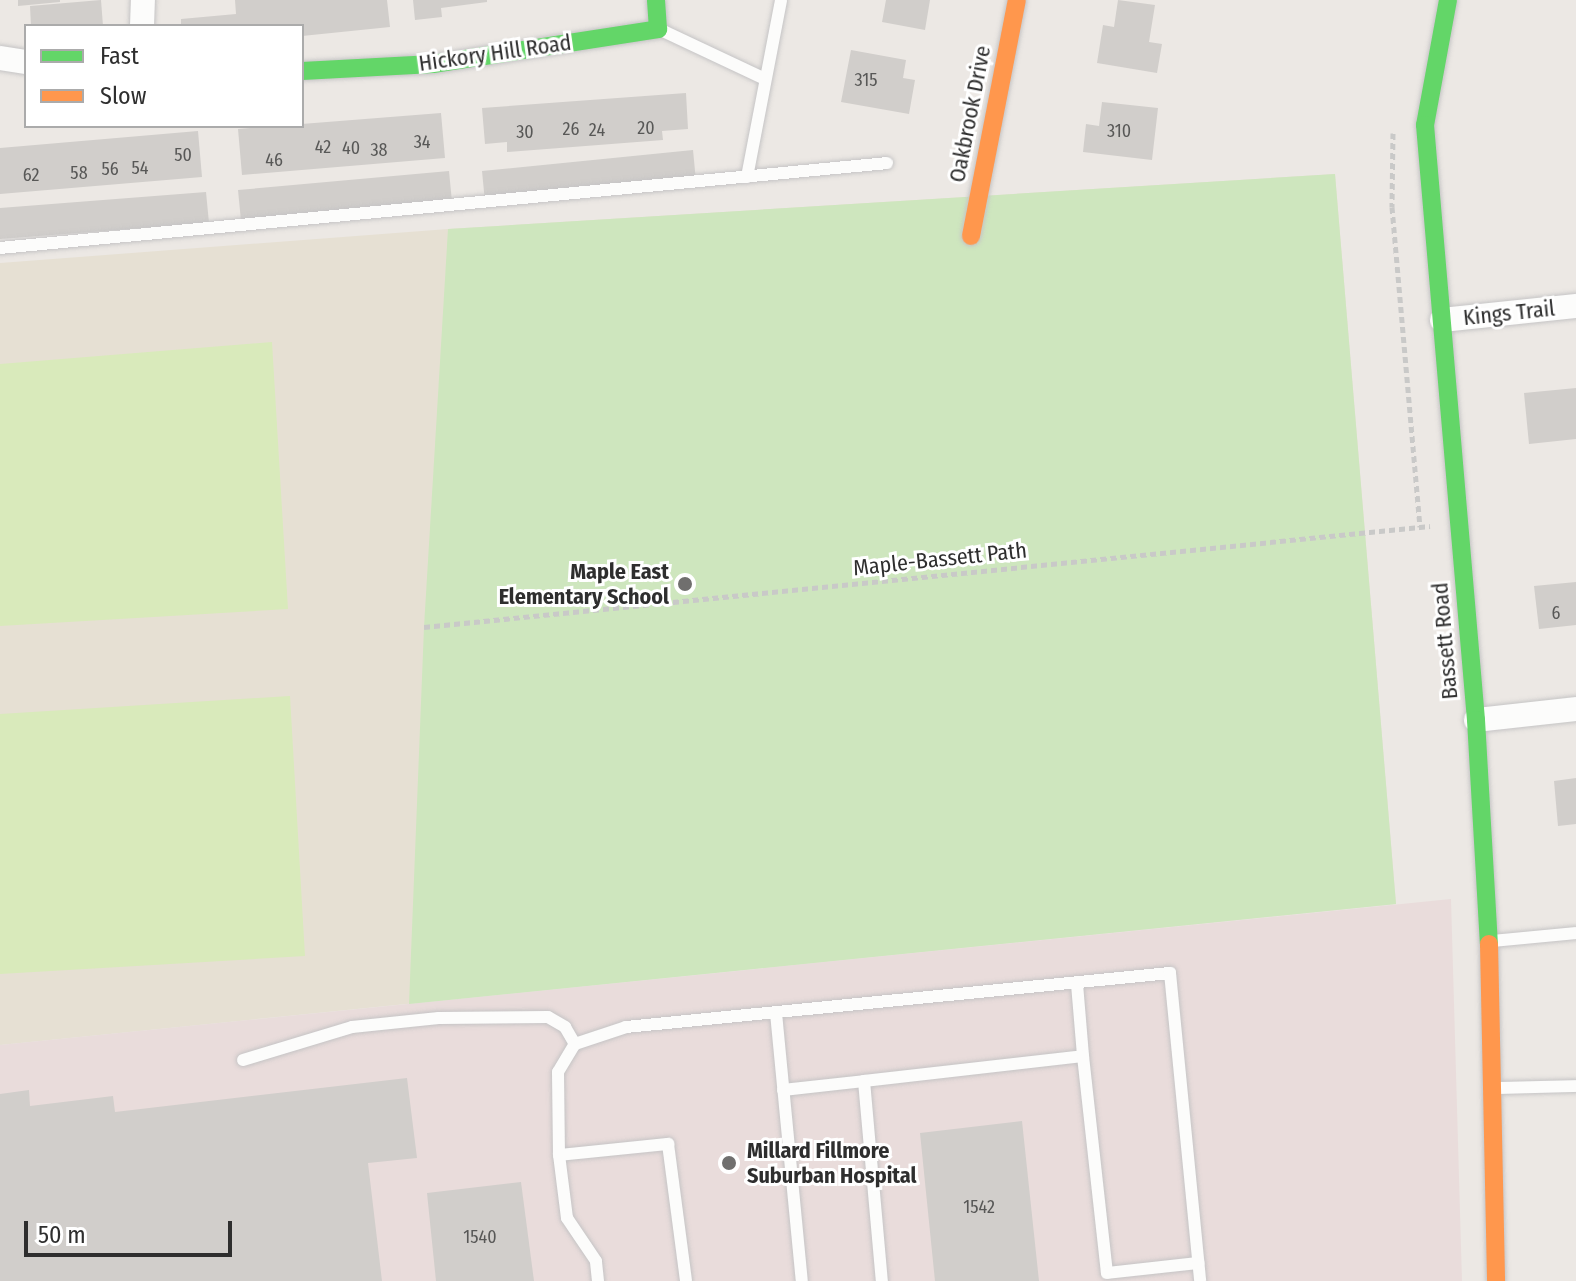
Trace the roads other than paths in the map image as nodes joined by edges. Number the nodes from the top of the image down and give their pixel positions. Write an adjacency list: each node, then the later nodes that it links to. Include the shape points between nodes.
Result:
1 (143, 0): 6 (street)
2 (656, 0): 7 (street)
3 (781, 0): 11 (lane)
4 (1017, 0): 14 (street, Oakbrook Drive)
5 (1448, 0): 17 (street, Bassett Road, via 1425,125)
6 (142, 24)
7 (658, 29): 10 (street, Hickory Hill Road, via 433,64); 11 (lane)
8 (0, 58): 9 (street)
9 (24, 62)
10 (304, 71)
11 (765, 79): 13 (lane)
12 (887, 163): 13 (lane)
13 (747, 177): 15 (lane)
14 (971, 236)
15 (0, 248)
16 (1576, 306): 17 (street, Kings Trail)
17 (1442, 320): 19 (street, Bassett Road)
18 (1576, 709): 19 (street)
19 (1476, 720): 21 (street, Bassett Road)
20 (1576, 933): 21 (lane)
21 (1489, 942): 29 (street, Bassett Road)
22 (1077, 984): 23 (lane); 25 (lane); 32 (lane, via 1170,973)
23 (776, 1013): 24 (lane, via 626,1027); 30 (lane)
24 (575, 1044): 26 (lane, via 565,1027 548,1017 439,1018 352,1027); 31 (lane, via 558,1072)
25 (1083, 1056): 27 (lane); 32 (lane, via 1107,1273)
26 (243, 1060)
27 (864, 1081): 30 (lane); 36 (lane)
28 (1576, 1086): 29 (lane)
29 (1492, 1088): 38 (street, Bassett Road)
30 (783, 1090): 35 (lane)
31 (559, 1155): 33 (lane, via 567,1218 596,1261); 34 (lane, via 668,1144)
32 (1198, 1263): 37 (lane)
33 (598, 1281)
34 (686, 1281)
35 (802, 1281)
36 (882, 1281)
37 (1200, 1281)
38 (1496, 1281)

